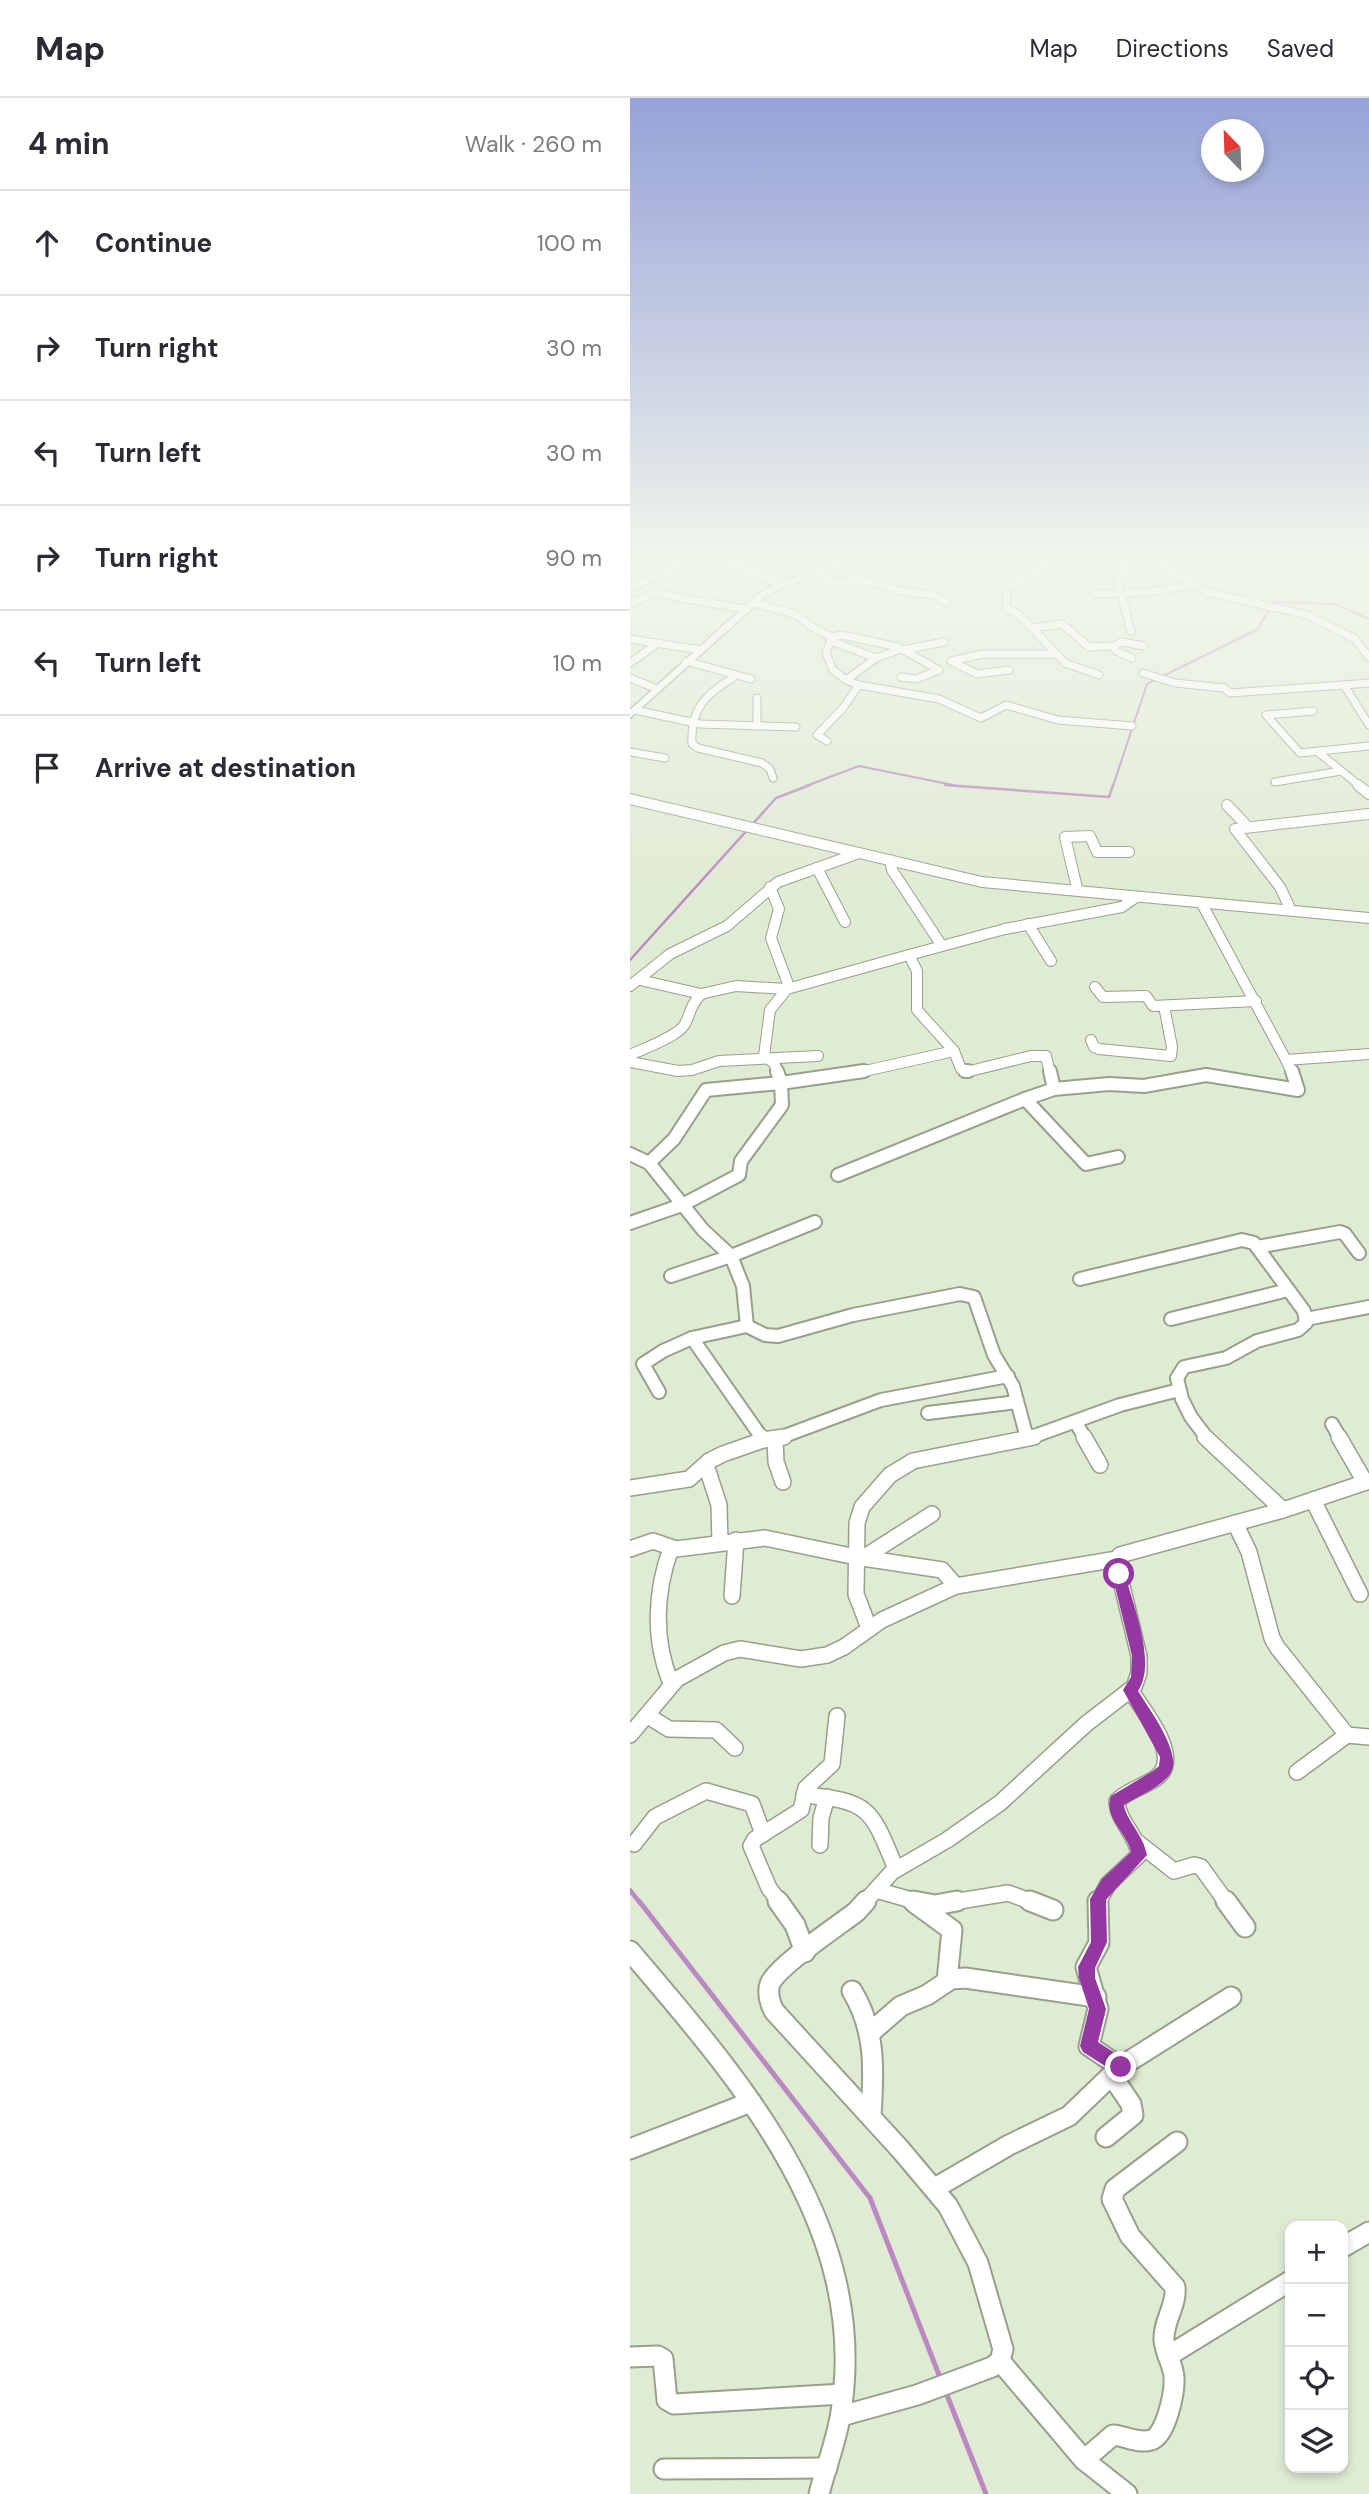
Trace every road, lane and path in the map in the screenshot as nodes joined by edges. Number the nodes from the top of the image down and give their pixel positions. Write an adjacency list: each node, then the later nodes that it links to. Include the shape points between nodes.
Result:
1 (675, 672): 19 (street)
2 (732, 672): 14 (street)
3 (835, 672): 15 (street)
4 (857, 672): 15 (street)
5 (934, 672): 11 (street, via 916,679)
6 (973, 672): 7 (street)
7 (994, 672)
8 (1090, 672): 10 (street)
9 (1143, 673): 18 (street, via 1230,692)
10 (1098, 675)
11 (901, 677)
12 (630, 678): 19 (street)
13 (733, 678): 23 (street, via 702,698)
14 (751, 680)
15 (846, 680): 17 (street)
16 (1369, 683): 18 (street)
17 (859, 685): 26 (street, via 939,699 981,718 1006,705 1058,720); 28 (street, via 817,735)
18 (1343, 685): 24 (street)
19 (657, 689): 22 (street)
20 (757, 698): 25 (street)
21 (1313, 711): 31 (street, via 1266,715 1299,753)
22 (631, 713): 23 (street)
23 (691, 723): 25 (street); 34 (street, via 695,747 762,763)
24 (1369, 725)
25 (757, 726): 27 (street)
26 (1132, 726)
27 (796, 727)
28 (827, 741)
29 (1369, 746): 31 (street)
30 (630, 752): 32 (street)
31 (1318, 752): 33 (street)
32 (665, 758)
33 (1341, 771): 35 (street); 36 (street)
34 (773, 778)
35 (1275, 782)
36 (1369, 794)
37 (630, 799): 42 (street)
38 (1227, 805): 41 (street)
39 (1364, 815): 40 (street); 41 (street)
40 (1369, 823)
41 (1248, 827): 52 (street, via 1235,829 1280,887)
42 (772, 832): 44 (street)
43 (1129, 852): 49 (street, via 1097,852 1090,836 1065,836)
44 (860, 853): 45 (street); 46 (street)
45 (890, 860): 47 (street); 56 (street)
46 (817, 868): 48 (street); 54 (street)
47 (971, 878): 49 (street); 50 (street)
48 (770, 887): 59 (street, via 727,926 670,954); 61 (street, via 779,909 771,938)
49 (1077, 888): 52 (street)
50 (1131, 901): 51 (street); 55 (street)
51 (1202, 904): 53 (street); 63 (street)
52 (1289, 906): 53 (street)
53 (1369, 916)
54 (845, 922)
55 (1028, 924): 56 (street); 58 (street)
56 (942, 946): 57 (street)
57 (909, 955): 61 (street); 66 (street, via 918,970 916,1010)
58 (1051, 961)
59 (635, 983): 62 (street)
60 (1095, 987): 64 (street, via 1103,997 1146,996 1153,1006)
61 (787, 989): 62 (street, via 736,986); 70 (street, via 770,1010)
62 (701, 994): 67 (street, via 679,1031)
63 (1256, 1001): 64 (street); 71 (street)
64 (1164, 1006): 65 (street, via 1171,1056 1098,1049)
65 (1091, 1040)
66 (954, 1051): 73 (street, via 844,1076); 74 (street, via 966,1072 1046,1056)
67 (630, 1055)
68 (1369, 1055): 71 (street)
69 (818, 1056): 70 (street)
70 (766, 1058): 72 (street, via 715,1061 678,1071); 73 (street, via 774,1062)
71 (1286, 1059): 74 (street, via 1298,1090 1206,1075 1143,1086)
72 (630, 1062)
73 (780, 1083): 78 (street, via 707,1089 674,1139); 80 (street, via 782,1105 741,1161 740,1175)
74 (1054, 1089): 75 (street)
75 (1025, 1099): 77 (street, via 1086,1164); 79 (street)
76 (630, 1154): 78 (street)
77 (1118, 1157)
78 (649, 1163): 80 (street)
79 (838, 1175)
80 (682, 1205): 82 (street); 85 (street)
81 (815, 1222): 85 (street)
82 (630, 1223)
83 (1257, 1247): 84 (street, via 1340,1232); 87 (street, via 1242,1240); 88 (street)
84 (1359, 1253)
85 (731, 1256): 86 (street); 92 (street, via 743,1286)
86 (671, 1276)
87 (1080, 1279)
88 (1288, 1290): 90 (street); 91 (street)
89 (1369, 1307): 91 (street)
90 (1171, 1319)
91 (1306, 1319): 95 (street, via 1298,1330 1252,1343 1226,1358 1184,1367 1177,1375)
92 (747, 1326): 93 (street); 94 (street, via 778,1336 853,1315 966,1294 974,1297 994,1355)
93 (692, 1338): 96 (street, via 643,1364); 102 (street)
94 (1008, 1376): 97 (street); 102 (street, via 881,1400)
95 (1179, 1390): 99 (street, via 1120,1405); 109 (street, via 1204,1436)
96 (659, 1392)
97 (1017, 1402): 98 (street); 101 (street)
98 (928, 1413)
99 (1076, 1423): 101 (street); 104 (street)
100 (1332, 1424): 106 (street)
101 (1027, 1439): 116 (street, via 913,1461 898,1468 862,1507 857,1523)
102 (769, 1440): 103 (street, via 723,1454); 105 (street)
103 (706, 1465): 107 (street, via 695,1477 683,1481); 113 (street, via 719,1505)
104 (1100, 1465)
105 (783, 1482)
106 (1367, 1482): 108 (street)
107 (630, 1488)
108 (1313, 1500): 109 (street); 119 (street)
109 (1283, 1510): 111 (street)
110 (932, 1514): 116 (street)
111 (1235, 1523): 117 (street); 127 (street, via 1249,1552 1272,1638)
112 (736, 1540): 113 (street); 116 (street, via 778,1539); 120 (street)
113 (720, 1542): 114 (street)
114 (671, 1548): 115 (street, via 653,1541); 122 (street, via 664,1566 659,1639 661,1661)
115 (630, 1549)
116 (860, 1558): 118 (street, via 942,1570); 121 (street, via 856,1594)
117 (1117, 1559): 118 (street); 123 (street, via 1139,1656 1138,1679)
118 (956, 1586): 121 (street)
119 (1360, 1594)
120 (732, 1596)
121 (869, 1628): 122 (street, via 835,1652 815,1657 731,1651)
122 (671, 1683): 124 (street)
123 (1130, 1690): 134 (street, via 1168,1756 1166,1769 1158,1776 1116,1801 1117,1812); 137 (street, via 1000,1803)
124 (648, 1716): 126 (street); 129 (street, via 669,1728 716,1730)
125 (837, 1716): 131 (street, via 832,1764)
126 (630, 1735)
127 (1347, 1735): 128 (street); 130 (street)
128 (1369, 1737)
129 (735, 1748)
130 (1297, 1772)
131 (804, 1795): 132 (street); 133 (street, via 801,1810)
132 (827, 1797): 136 (street); 137 (street, via 855,1801 868,1810)
133 (763, 1834): 135 (street, via 752,1804 706,1791 655,1817); 143 (street, via 752,1842 752,1849)
134 (1137, 1842): 141 (street, via 1174,1871 1200,1867); 146 (street, via 1139,1855 1098,1899 1099,1942 1086,1967)
135 (635, 1844)
136 (820, 1845)
137 (896, 1869): 138 (street)
138 (876, 1890): 139 (street); 143 (street)
139 (915, 1902): 140 (street, via 935,1905 1008,1893); 144 (street, via 952,1930)
140 (1053, 1910)
141 (1245, 1927)
142 (630, 1951): 150 (street, via 700,2032)
143 (805, 1952): 151 (street, via 774,1977 770,2003)
144 (947, 1981): 146 (street, via 965,1978); 148 (street, via 897,2009)
145 (852, 1991): 148 (street)
146 (1096, 1997): 149 (street, via 1097,2015 1089,2046)
147 (1231, 1997): 149 (street)
148 (871, 2032): 151 (street)
149 (1116, 2071): 152 (street, via 1133,2115); 155 (street, via 1069,2116)
150 (751, 2102): 154 (street); 162 (street, via 795,2167 824,2236 845,2324)
151 (871, 2116): 155 (street)
152 (1106, 2137)
153 (1177, 2142): 159 (street, via 1115,2189 1112,2199 1130,2236 1175,2287 1164,2333)
154 (630, 2149)
155 (935, 2188): 161 (street, via 978,2263 1003,2349)
156 (1369, 2232): 157 (street)
157 (1348, 2244)
158 (1285, 2284): 159 (street)
159 (1168, 2356): 164 (street, via 1174,2386 1157,2439 1143,2442 1113,2435)
160 (630, 2357): 162 (street, via 662,2357 667,2400 674,2404)
161 (996, 2364): 163 (street, via 917,2395); 164 (street)
162 (843, 2394): 163 (street)
163 (841, 2416): 165 (street)
164 (1084, 2460): 168 (street)
165 (827, 2468): 166 (street); 167 (street)
166 (664, 2469)
167 (819, 2494)
168 (1127, 2494)

